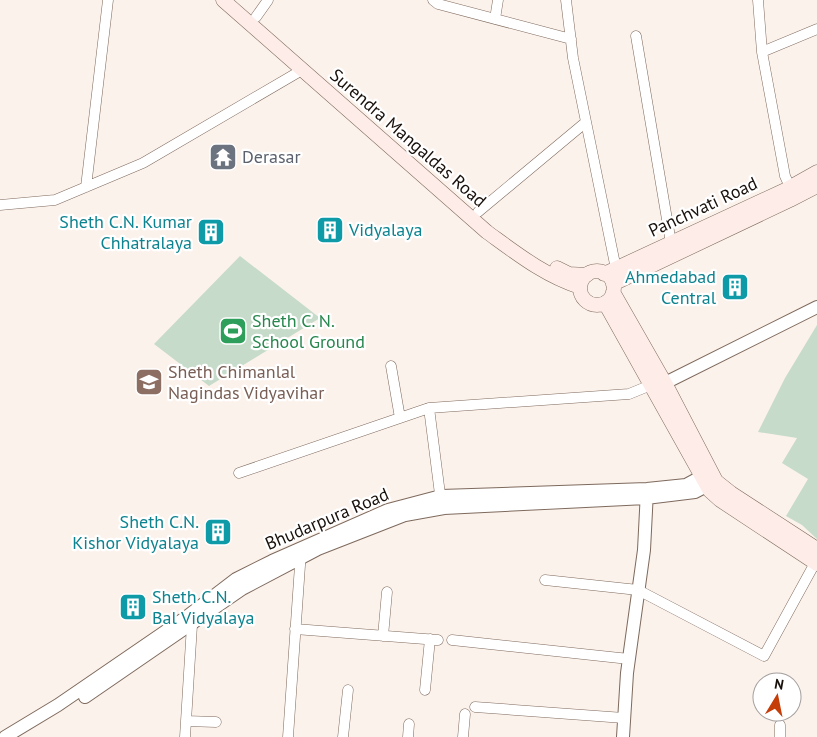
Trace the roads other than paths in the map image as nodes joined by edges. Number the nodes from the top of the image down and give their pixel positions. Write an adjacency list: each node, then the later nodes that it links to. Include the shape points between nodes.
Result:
1 (108, 0): 19 (street)
2 (222, 0): 15 (main road, Surendra Mangaldas Road)
3 (237, 0): 9 (main road, Surendra Mangaldas Road)
4 (268, 0): 9 (street)
5 (433, 0): 10 (street)
6 (498, 0): 10 (street)
7 (566, 0): 13 (street)
8 (758, 0): 14 (street)
9 (256, 17): 22 (main road, Surendra Mangaldas Road)
10 (495, 19): 13 (street)
11 (817, 29): 14 (street)
12 (636, 36): 23 (street)
13 (571, 39): 16 (street)
14 (762, 52): 20 (street, via 785,176)
15 (302, 70): 19 (street, via 143,163); 24 (main road, Surendra Mangaldas Road, via 487,232 532,264 565,282)
16 (586, 122): 22 (street); 25 (street)
17 (817, 172): 20 (main road, Panchvati Road)
18 (817, 186): 25 (main road, Panchvati Road)
19 (86, 187): 21 (street, via 55,200)
20 (790, 187): 23 (main road, Panchvati Road)
21 (0, 205)
22 (478, 212): 24 (main road, Surendra Mangaldas Road, via 537,257)
23 (671, 243): 25 (main road, Panchvati Road)
24 (583, 281): 25 (main road, via 595,272); 25 (main road, via 583,298 594,305)
25 (610, 284): 28 (main road)
26 (817, 308): 28 (street)
27 (391, 366): 30 (street)
28 (658, 384): 29 (street, via 629,394); 32 (main road)
29 (430, 408): 30 (street); 34 (street)
30 (400, 418): 31 (street)
31 (239, 473)
32 (709, 479): 33 (street, Bhudarpura Road, via 689,493); 36 (main road)
33 (646, 494): 34 (street, Bhudarpura Road); 38 (street, via 644,550)
34 (442, 502): 35 (street, Bhudarpura Road)
35 (302, 552): 40 (street, Bhudarpura Road); 41 (street)
36 (816, 559): 38 (street, via 764,656)
37 (544, 580): 38 (street)
38 (638, 590): 44 (street)
39 (387, 592): 42 (street)
40 (190, 620): 50 (street); 54 (street, Bhudarpura Road)
41 (295, 629): 42 (street); 56 (street)
42 (382, 636): 46 (street, via 434,640)
43 (452, 640): 44 (street)
44 (629, 659): 49 (street)
45 (348, 690): 57 (street)
46 (425, 690)
47 (475, 707): 49 (street)
48 (465, 714): 59 (street)
49 (624, 718): 60 (street)
50 (186, 721): 51 (street); 55 (street)
51 (216, 722)
52 (409, 724): 58 (street)
53 (780, 725): 61 (street)
54 (13, 736)
55 (185, 737)
56 (288, 737)
57 (344, 737)
58 (408, 737)
59 (462, 737)
60 (623, 737)
61 (780, 737)

